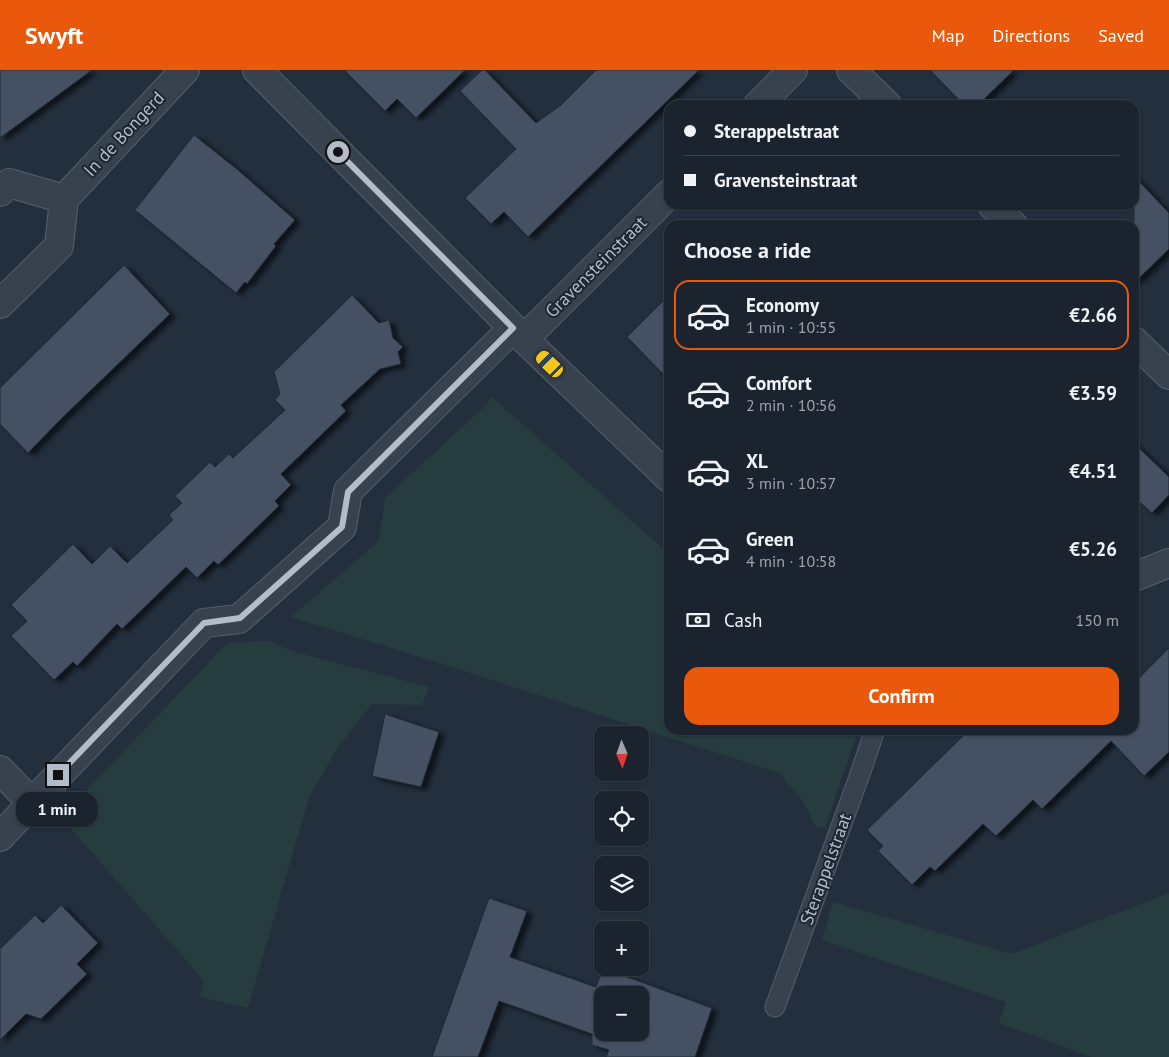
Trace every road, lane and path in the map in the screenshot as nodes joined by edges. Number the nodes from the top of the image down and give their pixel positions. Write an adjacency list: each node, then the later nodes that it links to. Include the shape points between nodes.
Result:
1 (185, 70): 8 (street, In de Bongerd)
2 (257, 70): 13 (street)
3 (793, 70): 5 (street)
4 (851, 70): 6 (street)
5 (763, 100)
6 (883, 100)
7 (0, 192): 8 (street, via 9,183)
8 (64, 199): 12 (street, via 59,246)
9 (664, 199): 13 (street, Gravensteinstraat)
10 (997, 210): 11 (street)
11 (1008, 220)
12 (0, 304)
13 (518, 334): 16 (street); 21 (street, Gravensteinstraat, via 348,492 342,527 240,618 204,623)
14 (1139, 346): 15 (street)
15 (1169, 375)
16 (664, 473)
17 (1169, 563): 18 (street)
18 (1139, 575)
19 (873, 735): 23 (lane, Sterappelstraat)
20 (0, 770): 21 (street)
21 (32, 803): 22 (street, Gravensteinstraat)
22 (0, 837)
23 (775, 1008)

